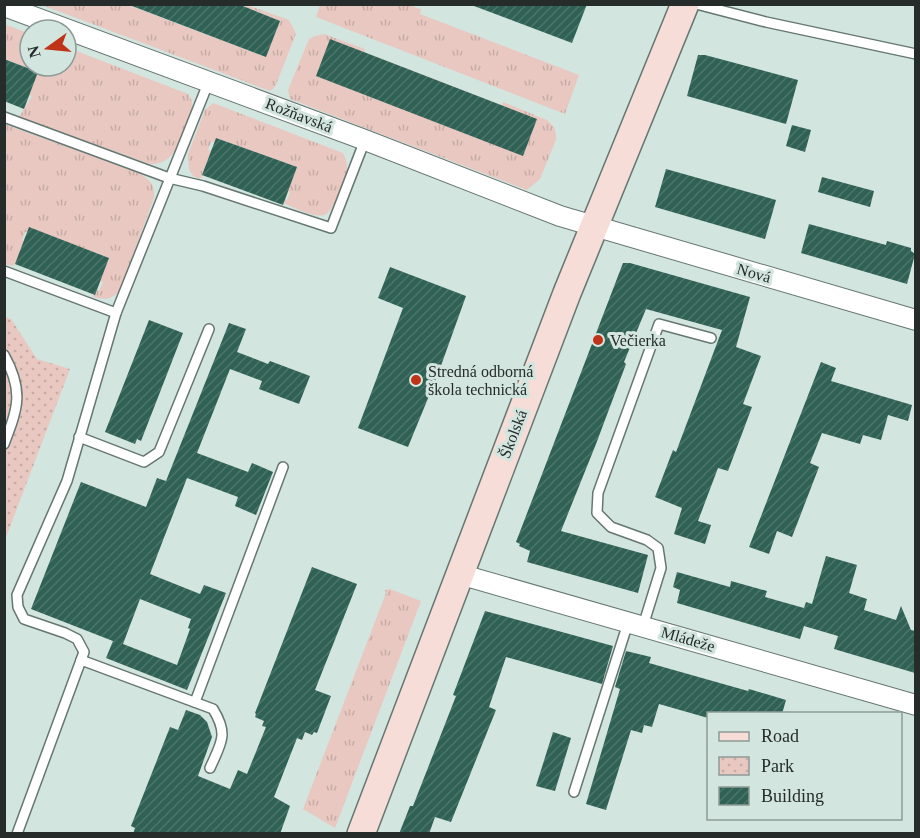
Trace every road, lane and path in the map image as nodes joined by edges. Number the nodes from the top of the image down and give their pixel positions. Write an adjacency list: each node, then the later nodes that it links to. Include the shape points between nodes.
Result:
1 (685, 4): 9 (main road, Školská)
2 (696, 4): 4 (lane)
3 (4, 6): 5 (street, Rožňavská)
4 (915, 54)
5 (209, 81): 7 (street, Rožňavská); 8 (lane)
6 (4, 117): 8 (lane)
7 (365, 140): 8 (lane, via 331,228); 9 (street, Rožňavská)
8 (169, 178): 11 (lane)
9 (593, 227): 12 (street, Nová); 19 (main road, Školská)
10 (4, 271): 11 (lane)
11 (116, 313): 16 (lane)
12 (915, 320)
13 (209, 329): 16 (lane, via 159,452 144,462)
14 (711, 338): 20 (lane, via 659,324 598,493 597,513 610,527 658,548 661,568)
15 (4, 355): 17 (lane, via 14,372 18,393 16,414)
16 (79, 437): 21 (lane, via 67,481 17,595 24,619 77,639 84,651)
17 (4, 444)
18 (283, 467): 22 (lane)
19 (459, 574): 20 (street, Mládeže); 27 (main road, Školská)
20 (636, 624): 23 (street, Mládeže); 25 (lane)
21 (81, 660): 22 (lane); 26 (lane)
22 (195, 702): 24 (lane, via 213,709 221,722 224,739)
23 (915, 705)
24 (210, 768)
25 (574, 792)
26 (17, 834)
27 (361, 834)

